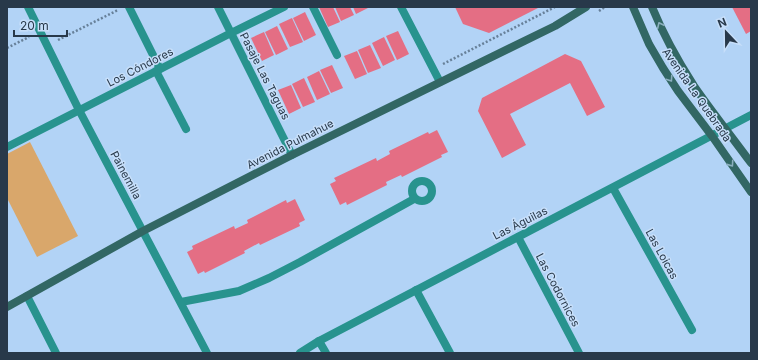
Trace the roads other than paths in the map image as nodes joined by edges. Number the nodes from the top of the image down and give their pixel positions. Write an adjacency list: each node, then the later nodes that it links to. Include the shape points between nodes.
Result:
1 (28, 7): 14 (street, Painemilla)
2 (129, 7): 12 (street)
3 (218, 7): 10 (street, Pasaje Las Taguas)
4 (284, 7): 10 (street, Los Cóndores)
5 (313, 7): 11 (street)
6 (401, 7): 13 (street)
7 (586, 7): 13 (street, Avenida Pulmahue, via 555,26)
8 (633, 7): 18 (street, Avenida La Quebrada, one-way to 18, via 663,68)
9 (652, 7): 16 (street, Avenida La Quebrada, one-way to 9, via 681,64)
10 (231, 33): 12 (street, Los Cóndores); 20 (street, Pasaje Las Taguas)
11 (337, 54)
12 (158, 70): 14 (street, Los Cóndores); 17 (street)
13 (440, 82): 20 (street, Avenida Pulmahue)
14 (79, 110): 19 (street, Los Cóndores); 25 (street, Painemilla)
15 (751, 115): 16 (street, Las Águilas)
16 (726, 128): 18 (street, Las Águilas); 21 (street, Avenida La Quebrada)
17 (186, 129)
18 (712, 136): 22 (street, Las Águilas); 23 (street, Avenida La Quebrada, one-way to 23)
19 (7, 147)
20 (292, 155): 25 (street, Avenida Pulmahue)
21 (751, 162)
22 (613, 188): 26 (street, Las Águilas); 31 (street, Las Loicas)
23 (751, 192)
24 (414, 199): 29 (street, via 269,278 239,291)
25 (143, 231): 28 (street, Avenida Pulmahue); 29 (street, Painemilla)
26 (518, 237): 27 (street, Las Águilas); 38 (street, Las Codornices)
27 (416, 290): 32 (street, Las Águilas); 37 (street)
28 (27, 296): 30 (street, Avenida Pulmahue); 33 (street)
29 (181, 302): 34 (street, Painemilla)
30 (7, 307)
31 (692, 330)
32 (319, 341): 35 (street, Las Águilas); 36 (street)
33 (56, 353)
34 (207, 353)
35 (300, 353)
36 (326, 353)
37 (450, 353)
38 (579, 353)

